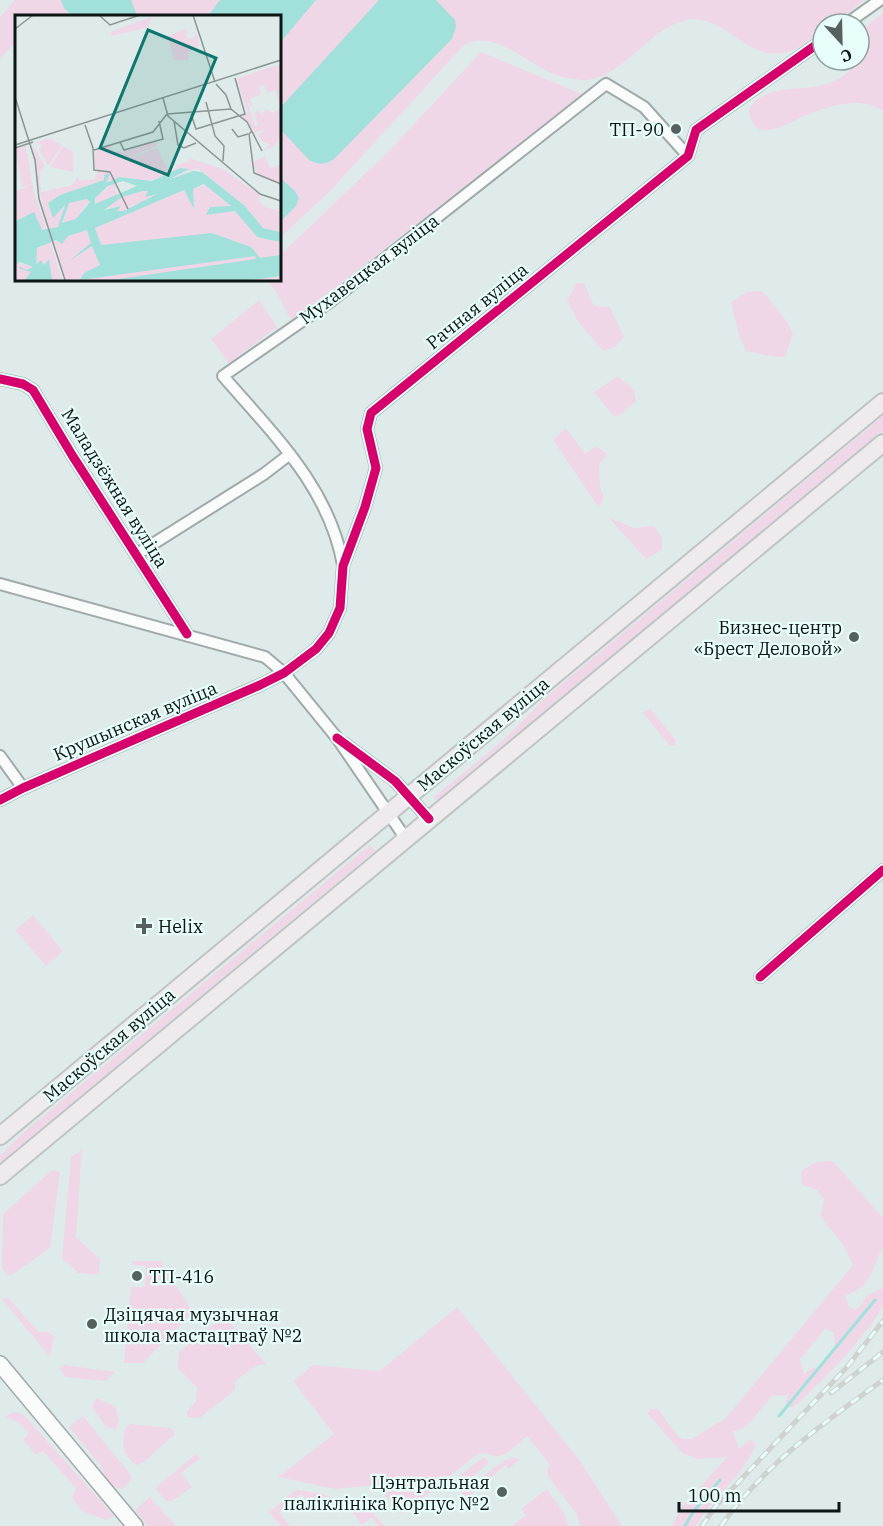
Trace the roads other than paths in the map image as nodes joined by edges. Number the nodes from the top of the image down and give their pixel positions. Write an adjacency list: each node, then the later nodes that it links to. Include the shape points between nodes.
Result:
1 (880, 0): 2 (street)
2 (863, 12)
3 (811, 49): 4 (street, via 696,130)
4 (688, 156): 8 (street, Мухавецкая вуліца, via 644,107 606,84 331,301 223,376); 10 (street, Рачная вуліца, via 371,413 367,429 376,469)
5 (0, 379): 9 (street, Маладзёжная вуліца, via 33,390)
6 (883, 402): 17 (main road, Маскоўская вуліца)
7 (883, 443): 20 (main road, Маскоўская вуліца)
8 (290, 454): 9 (street); 10 (street, Мухавецкая вуліца, via 329,515 339,539)
9 (137, 554): 12 (street, Маладзёжная вуліца)
10 (343, 566): 13 (street, Рачная вуліца, via 340,608 329,633 316,650)
11 (0, 584): 12 (street)
12 (187, 634): 13 (street, via 265,657)
13 (284, 673): 14 (street); 16 (street, Крушынская вуліца)
14 (337, 738): 17 (street); 19 (street)
15 (0, 756): 16 (street)
16 (23, 788): 18 (street, Крушынская вуліца)
17 (409, 796): 19 (main road, Маскоўская вуліца); 20 (street)
18 (0, 800)
19 (388, 814): 21 (street); 24 (main road, Маскоўская вуліца)
20 (429, 819): 21 (main road, Маскоўская вуліца)
21 (406, 839): 25 (main road, Маскоўская вуліца)
22 (883, 870): 23 (street)
23 (760, 977)
24 (0, 1136)
25 (0, 1176)
26 (0, 1364): 27 (main road)
27 (135, 1526)

